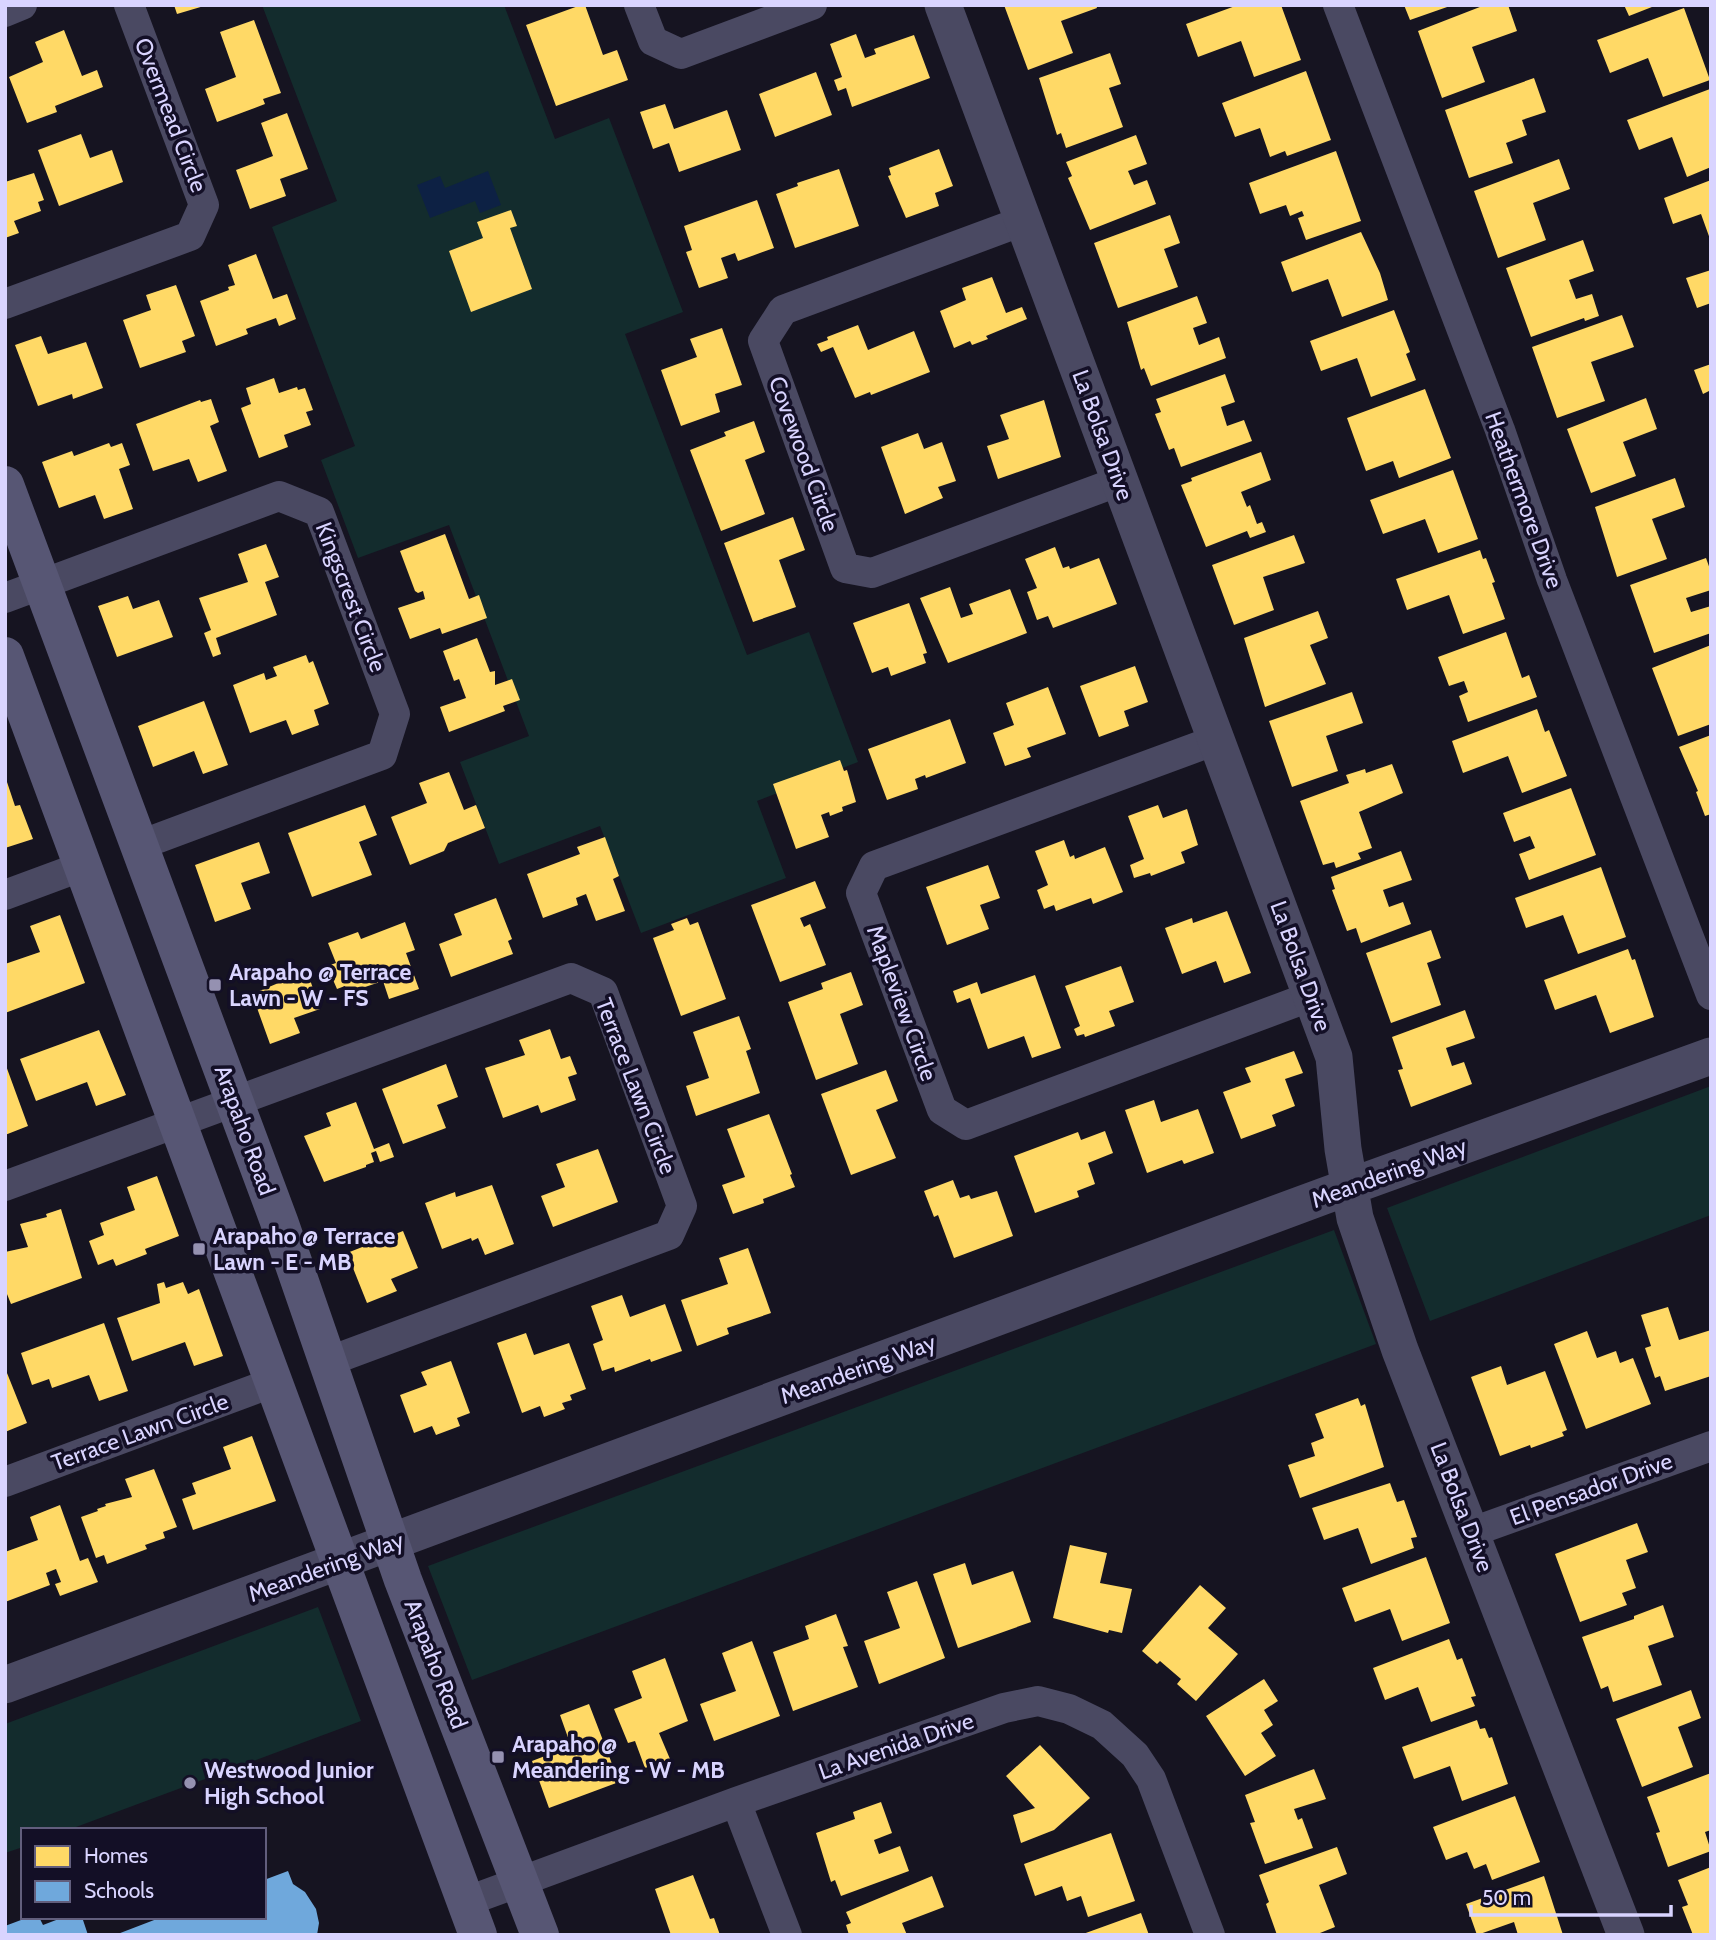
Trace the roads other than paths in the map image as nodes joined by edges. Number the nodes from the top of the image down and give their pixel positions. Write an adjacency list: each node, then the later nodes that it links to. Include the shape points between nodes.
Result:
1 (22, 5): 7 (street)
2 (130, 5): 9 (street, Overmead Circle, via 204,205 190,236)
3 (639, 5): 4 (street, via 653,41 681,54)
4 (812, 5)
5 (943, 5): 8 (street, La Bolsa Drive)
6 (1338, 5): 19 (street, Heathermore Drive)
7 (5, 12)
8 (1023, 221): 10 (street, La Bolsa Drive); 10 (street, Covewood Circle, via 783,310 763,341 845,568 872,573)
9 (5, 304)
10 (1119, 481): 15 (street, La Bolsa Drive)
11 (5, 485): 12 (main road, Arapaho Road)
12 (42, 584): 13 (street, Kingscrest Circle); 16 (main road, Arapaho Road); 16 (street, Kingscrest Circle, via 279,496 319,512 395,715 382,755)
13 (5, 598)
14 (5, 656): 17 (main road)
15 (1216, 740): 20 (street, La Bolsa Drive); 20 (street, Mapleview Circle, via 874,866 861,892 942,1110 966,1125)
16 (139, 845): 22 (main road, Arapaho Road)
17 (83, 866): 18 (street); 23 (main road)
18 (5, 895)
19 (1711, 995)
20 (1312, 996): 25 (street, La Bolsa Drive, via 1334,1057)
21 (1711, 1056): 25 (street, Meandering Way)
22 (235, 1102): 23 (street, Terrace Lawn Circle); 26 (main road, Arapaho Road); 26 (street, Terrace Lawn Circle, via 571,978 603,992 682,1206 669,1235)
23 (178, 1122): 24 (street, Terrace Lawn Circle); 27 (main road)
24 (5, 1186)
25 (1350, 1187): 30 (street, La Bolsa Drive, via 1355,1218 1400,1350); 31 (street, Meandering Way)
26 (327, 1362): 31 (main road, Arapaho Road)
27 (274, 1382): 29 (street, Terrace Lawn Circle); 32 (main road)
28 (1711, 1446): 30 (street, El Pensador Drive)
29 (5, 1482)
30 (1472, 1532): 40 (street, La Bolsa Drive)
31 (390, 1543): 32 (street, Meandering Way); 35 (main road, Arapaho Road)
32 (341, 1561): 33 (street, Meandering Way); 36 (main road)
33 (5, 1685)
34 (736, 1802): 35 (street, La Avenida Drive); 38 (street); 39 (street, La Avenida Drive, via 1004,1708 1038,1701 1069,1709 1102,1725 1135,1755 1151,1779)
35 (520, 1881): 36 (street, La Avenida Drive); 37 (main road, Arapaho Road)
36 (472, 1918)
37 (540, 1935)
38 (787, 1935)
39 (1210, 1935)
40 (1626, 1935)

